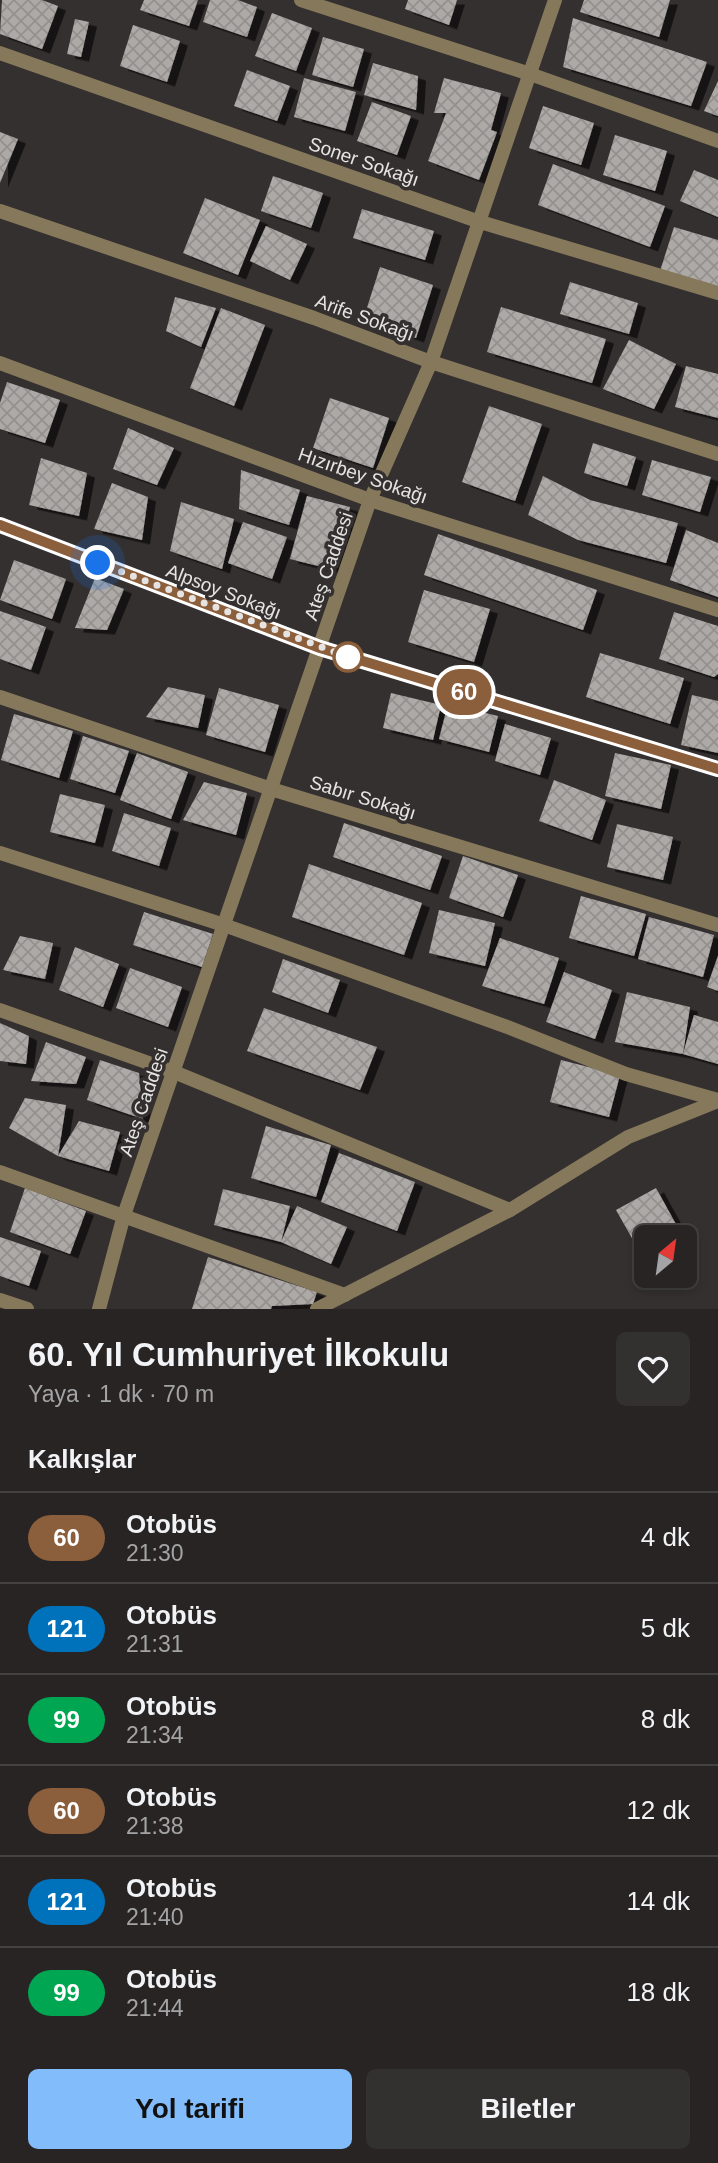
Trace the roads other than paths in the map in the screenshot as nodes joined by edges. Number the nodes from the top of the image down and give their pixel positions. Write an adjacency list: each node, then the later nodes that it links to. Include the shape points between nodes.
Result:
1 (302, 0): 4 (street)
2 (555, 0): 4 (street, Ateş Caddesi)
3 (0, 53): 7 (street, Soner Sokağı)
4 (530, 74): 5 (street); 7 (street, Ateş Caddesi)
5 (718, 141)
6 (0, 211): 9 (street, Arife Sokağı)
7 (477, 221): 8 (street, Soner Sokağı); 9 (street, Ateş Caddesi)
8 (718, 293)
9 (430, 362): 11 (street, Arife Sokağı); 12 (street, Ateş Caddesi)
10 (0, 363): 12 (street, Hızırbey Sokağı)
11 (718, 454)
12 (370, 500): 14 (street, Hızırbey Sokağı); 15 (street, Ateş Caddesi)
13 (0, 525): 15 (street, Alpsoy Sokağı)
14 (718, 610)
15 (320, 648): 17 (street, Alpsoy Sokağı); 18 (street, Ateş Caddesi)
16 (0, 696): 18 (street, Sabır Sokağı)
17 (718, 769)
18 (271, 789): 20 (street, Ateş Caddesi); 21 (street, Sabır Sokağı)
19 (0, 853): 20 (street)
20 (224, 925): 23 (street, Ateş Caddesi); 24 (street, via 626,1074)
21 (718, 925)
22 (0, 1010): 23 (street)
23 (174, 1072): 26 (street); 27 (street, Ateş Caddesi)
24 (718, 1101): 26 (street, via 628,1137)
25 (0, 1172): 27 (street)
26 (510, 1210): 28 (street)
27 (124, 1215): 28 (street); 31 (street, Ateş Caddesi)
28 (345, 1295): 32 (street); 33 (street)
29 (0, 1300): 30 (street)
30 (27, 1309)
31 (99, 1309)
32 (317, 1309)
33 (353, 1309)

